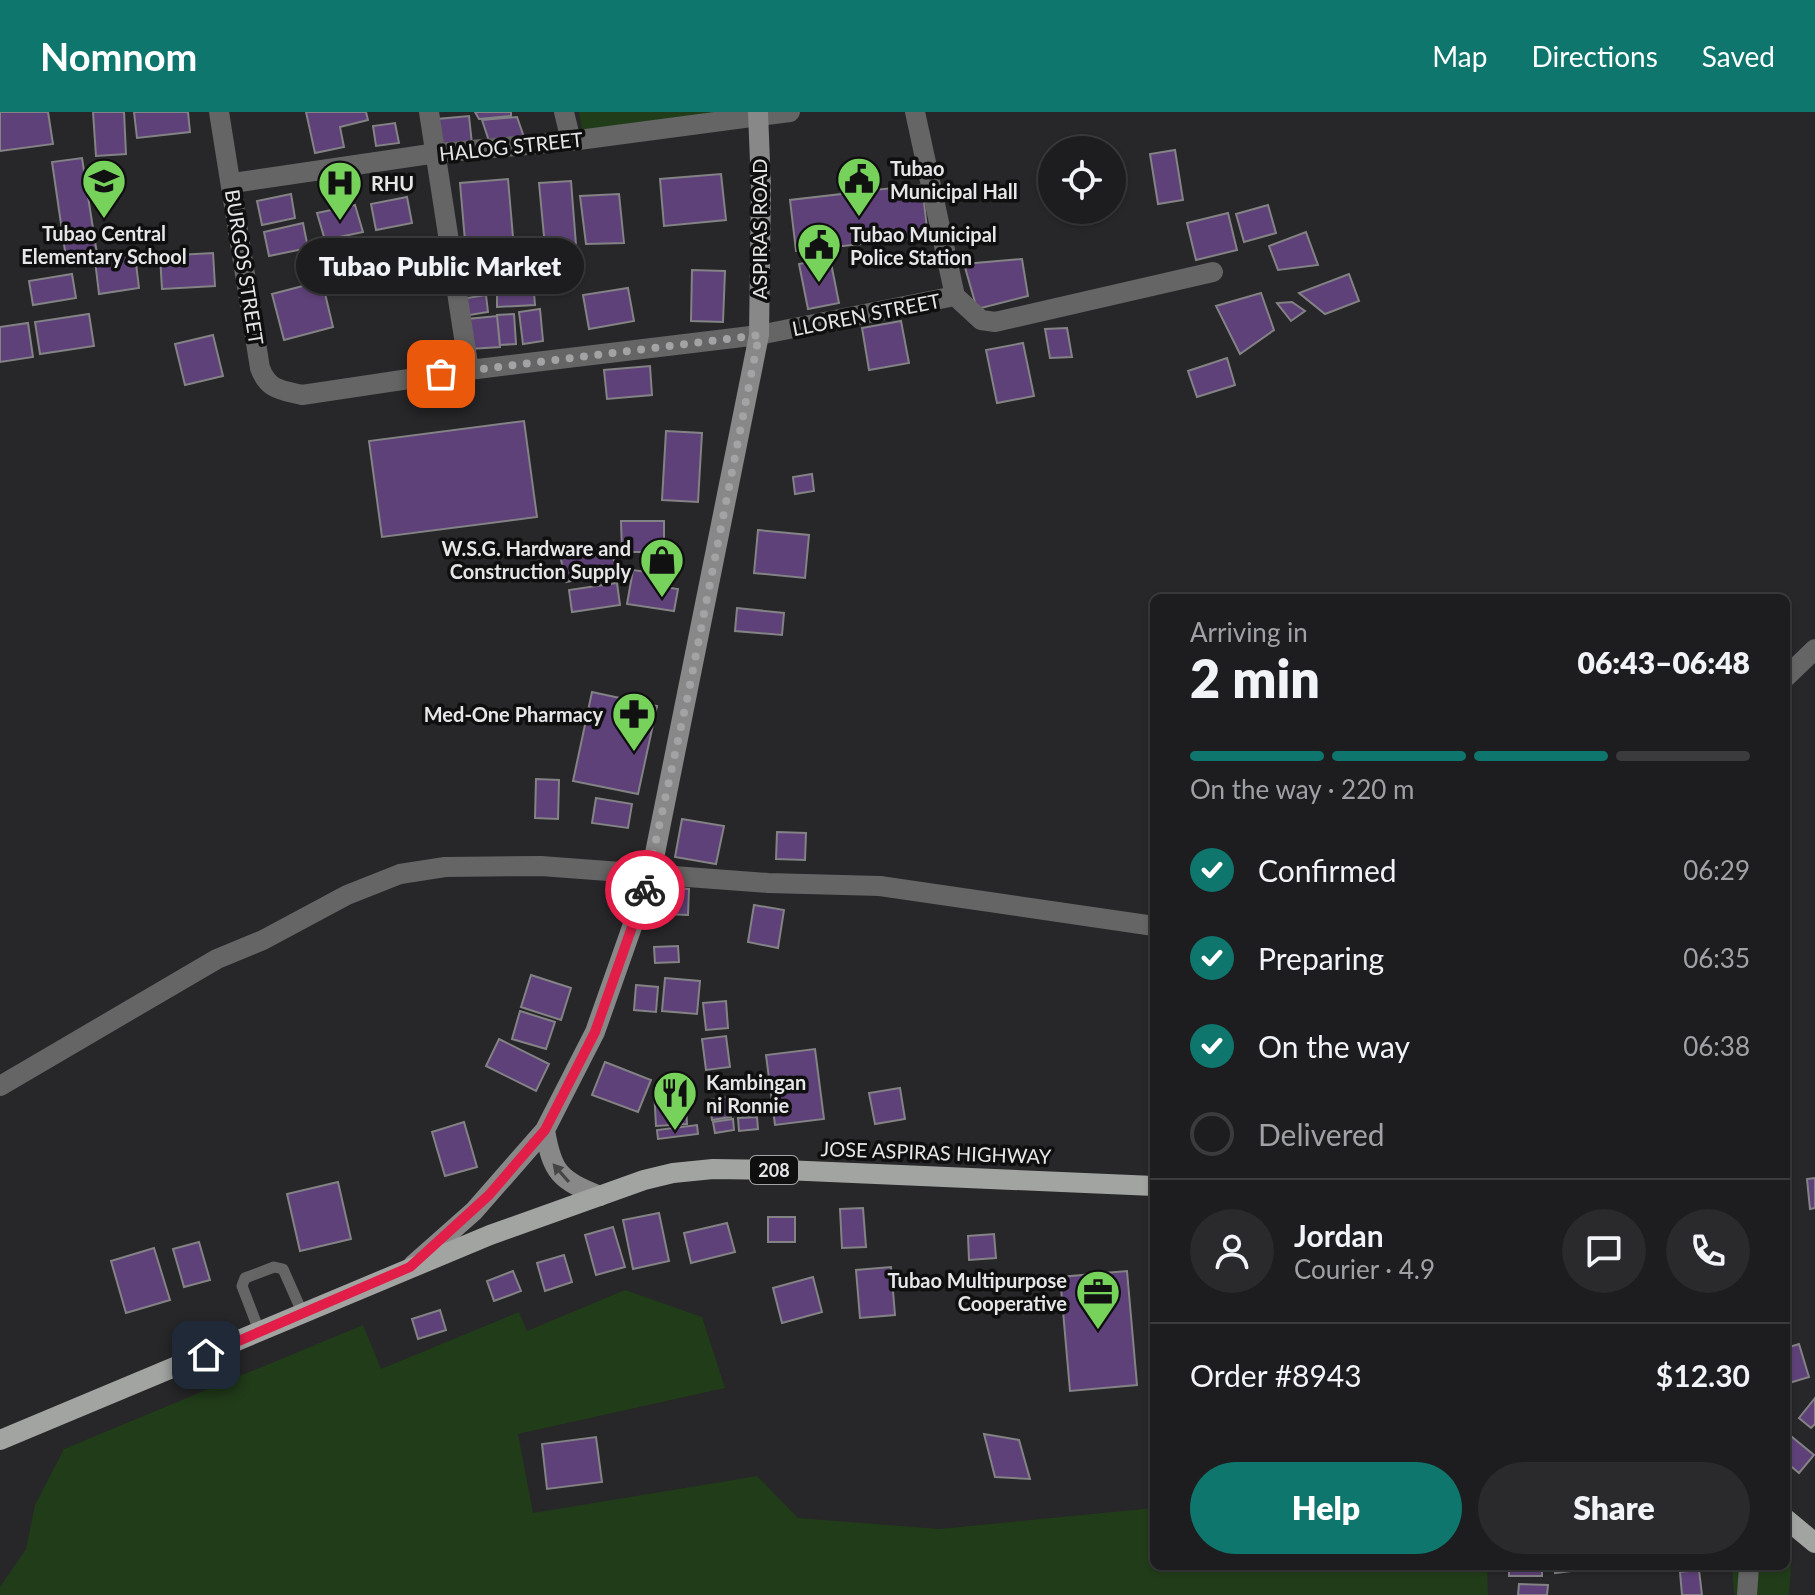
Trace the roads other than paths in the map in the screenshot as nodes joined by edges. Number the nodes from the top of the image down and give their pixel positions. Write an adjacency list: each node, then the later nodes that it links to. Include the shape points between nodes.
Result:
1 (219, 112): 9 (street, BURGOS STREET)
2 (429, 112): 8 (street)
3 (564, 112): 7 (street)
4 (790, 112): 6 (street, HALOG STREET)
5 (915, 112): 11 (street)
6 (758, 114): 7 (street, HALOG STREET); 12 (main road, ASPIRAS ROAD)
7 (571, 141): 8 (street, HALOG STREET)
8 (437, 153): 9 (street, HALOG STREET); 13 (street)
9 (233, 183): 14 (street, BURGOS STREET, via 260,368 271,387)
10 (1213, 272): 11 (street, via 995,322 981,320)
11 (955, 296): 12 (street, LLOREN STREET)
12 (759, 335): 13 (street, LLOREN STREET); 17 (main road, ASPIRAS ROAD)
13 (469, 370): 14 (street, LLOREN STREET)
14 (302, 395)
15 (1815, 649): 16 (street)
16 (1790, 673)
17 (651, 873): 18 (street, via 880,886); 19 (street, via 486,865 400,874 217,959); 20 (main road, ASPIRAS ROAD, via 595,1032)
18 (1150, 925)
19 (0, 1086)
20 (545, 1130): 22 (main road, one-way to 20, via 560,1176 551,1162); 23 (main road, ASPIRAS ROAD, via 474,1211)
21 (1150, 1186): 22 (main road, JOSE ASPIRAS HIGHWAY / 208, via 713,1169 644,1180)
22 (600, 1196): 23 (main road, JOSE ASPIRAS HIGHWAY / 208)
23 (410, 1267): 24 (main road, JOSE ASPIRAS HIGHWAY / 208)
24 (303, 1314): 25 (main road, JOSE ASPIRAS HIGHWAY / 208); 25 (lane, via 283,1269 274,1267 245,1278 242,1286)
25 (260, 1333): 26 (main road, JOSE ASPIRAS HIGHWAY / 208)
26 (0, 1440)
27 (1790, 1522): 28 (main road)
28 (1815, 1543)
29 (1749, 1570): 30 (street)
30 (1747, 1595)

